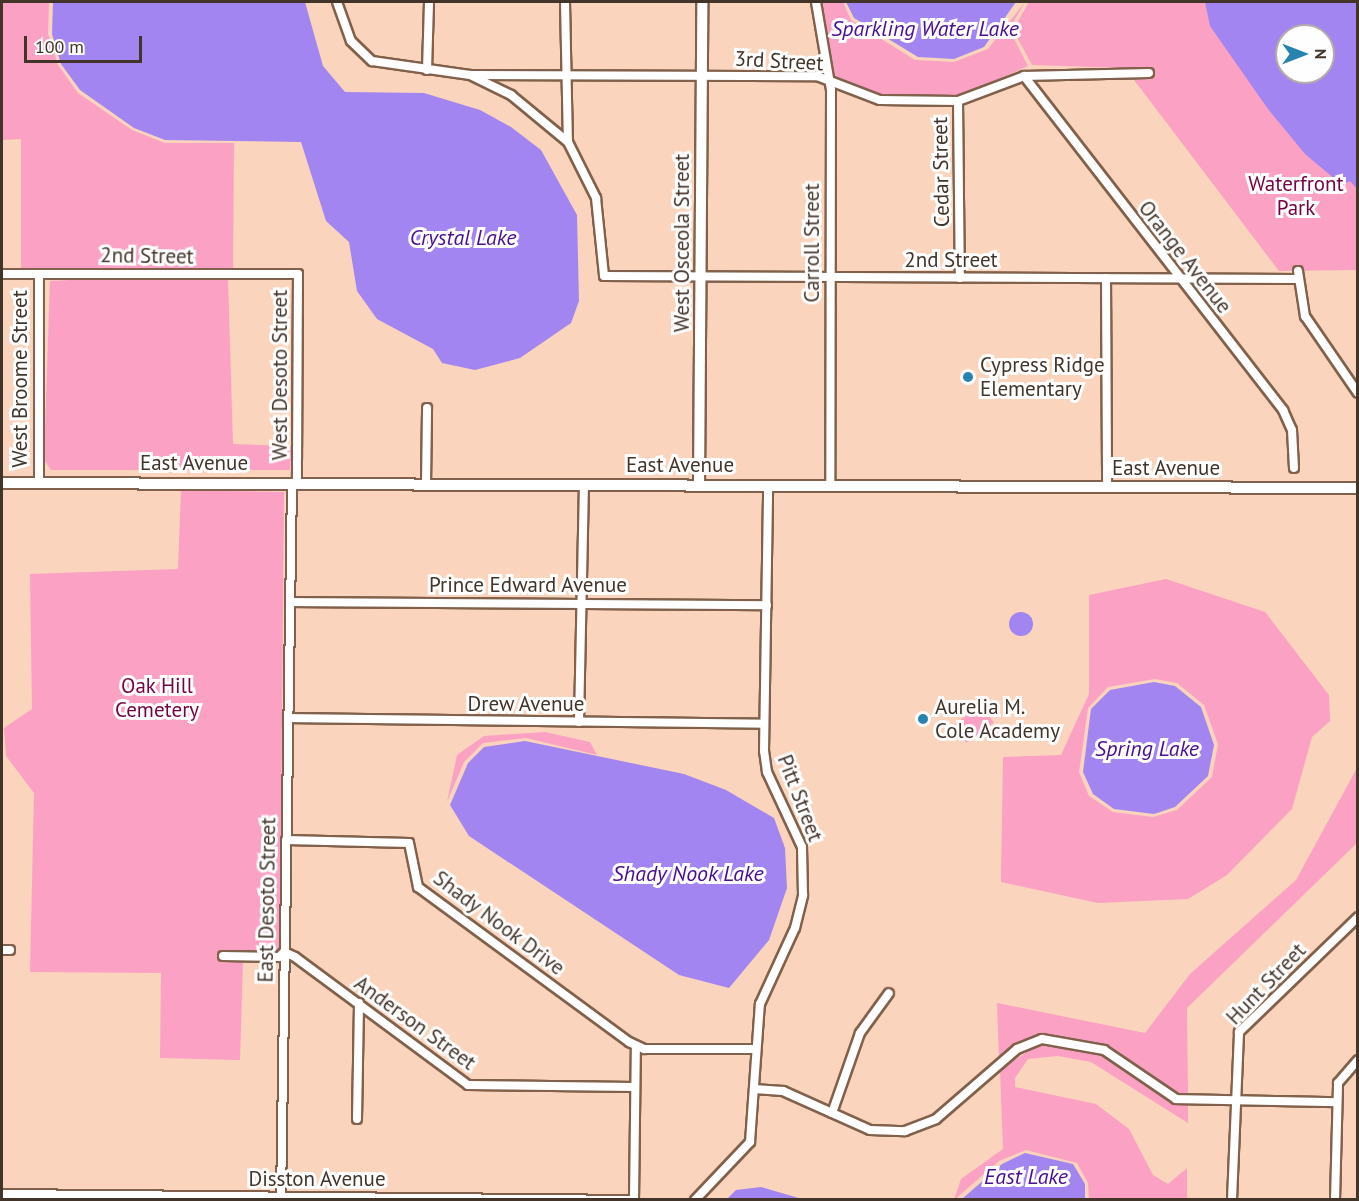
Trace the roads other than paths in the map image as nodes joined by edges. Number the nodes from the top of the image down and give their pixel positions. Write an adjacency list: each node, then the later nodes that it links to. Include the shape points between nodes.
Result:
1 (337, 2): 6 (street, via 351,41 365,56 379,64)
2 (429, 2): 6 (street)
3 (565, 2): 8 (street)
4 (702, 2): 10 (street, West Osceola Street)
5 (816, 2): 12 (street, Carroll Street)
6 (427, 70): 9 (street)
7 (1149, 73): 11 (street, 3rd Street)
8 (565, 74): 9 (street, 3rd Street); 10 (street, 3rd Street); 14 (street)
9 (470, 75): 14 (street, via 511,95)
10 (702, 76): 12 (street, 3rd Street); 18 (street, West Osceola Street)
11 (1024, 76): 13 (street, 3rd Street); 22 (street, Orange Avenue)
12 (829, 80): 13 (street, 3rd Street, via 880,100); 19 (street, Carroll Street)
13 (958, 101): 20 (street, Cedar Street)
14 (568, 142): 18 (street, 2nd Street, via 596,198 604,276)
15 (2, 274): 17 (street, 2nd Street)
16 (291, 274): 17 (street, 2nd Street); 28 (street, West Desoto Street, via 298,274)
17 (39, 275): 27 (street, West Broome Street)
18 (701, 276): 19 (street, 2nd Street); 31 (street, West Osceola Street)
19 (830, 278): 20 (street, 2nd Street); 33 (street, Carroll Street)
20 (960, 278): 21 (street, 2nd Street)
21 (1106, 278): 22 (street, 2nd Street); 34 (street)
22 (1179, 278): 23 (street, 2nd Street, via 1298,275 1305,315); 25 (street, Orange Avenue, via 1286,416)
23 (1358, 393)
24 (427, 408): 29 (street)
25 (1294, 468)
26 (2, 483): 27 (street, East Avenue)
27 (39, 483): 28 (street, East Avenue)
28 (295, 483): 29 (street, East Avenue); 36 (street, East Desoto Street)
29 (426, 484): 30 (street, East Avenue)
30 (584, 484): 31 (street, East Avenue); 37 (street)
31 (699, 485): 32 (street, East Avenue)
32 (768, 485): 33 (street, East Avenue); 38 (street, Pitt Street)
33 (830, 486): 34 (street, East Avenue)
34 (1107, 487): 35 (street, East Avenue)
35 (1358, 488)
36 (290, 602): 37 (street, Prince Edward Avenue); 39 (street, East Desoto Street)
37 (581, 603): 38 (street, Prince Edward Avenue); 40 (street)
38 (767, 605): 41 (street, Pitt Street)
39 (288, 718): 40 (street, Drew Avenue); 42 (street, East Desoto Street)
40 (579, 722): 41 (street, Drew Avenue)
41 (764, 724): 49 (street, Pitt Street, via 765,765 798,836 805,877 795,928 762,995)
42 (286, 840): 44 (street, East Desoto Street); 48 (street, Shady Nook Drive, via 408,843 418,887)
43 (1358, 917): 53 (street, Hunt Street, via 1239,1032)
44 (284, 952): 45 (street, via 279,957); 47 (street, Anderson Street); 60 (street, East Desoto Street)
45 (223, 956)
46 (890, 993): 55 (street, via 860,1033)
47 (358, 1003): 51 (street, Anderson Street, via 468,1085); 56 (street)
48 (636, 1046): 49 (street); 51 (street)
49 (756, 1049): 52 (street, Pitt Street)
50 (1358, 1060): 54 (street, via 1340,1077)
51 (635, 1088): 63 (street)
52 (754, 1089): 55 (street, via 783,1091); 64 (street, Pitt Street, via 749,1144)
53 (1235, 1100): 54 (street); 55 (street, via 1176,1099 1104,1050 1035,1039 1017,1049 936,1119 913,1130 870,1130); 65 (street, Hunt Street)
54 (1335, 1102): 66 (street)
55 (832, 1113)
56 (357, 1119)
57 (2, 1194): 58 (street, Disston Avenue)
58 (28, 1197): 59 (street, Disston Avenue)
59 (158, 1197): 60 (street, Disston Avenue)
60 (281, 1198): 61 (street, Disston Avenue)
61 (396, 1199): 62 (street, Disston Avenue)
62 (516, 1199): 63 (street, Disston Avenue)
63 (633, 1200)
64 (695, 1200)
65 (1232, 1200)
66 (1335, 1200)

